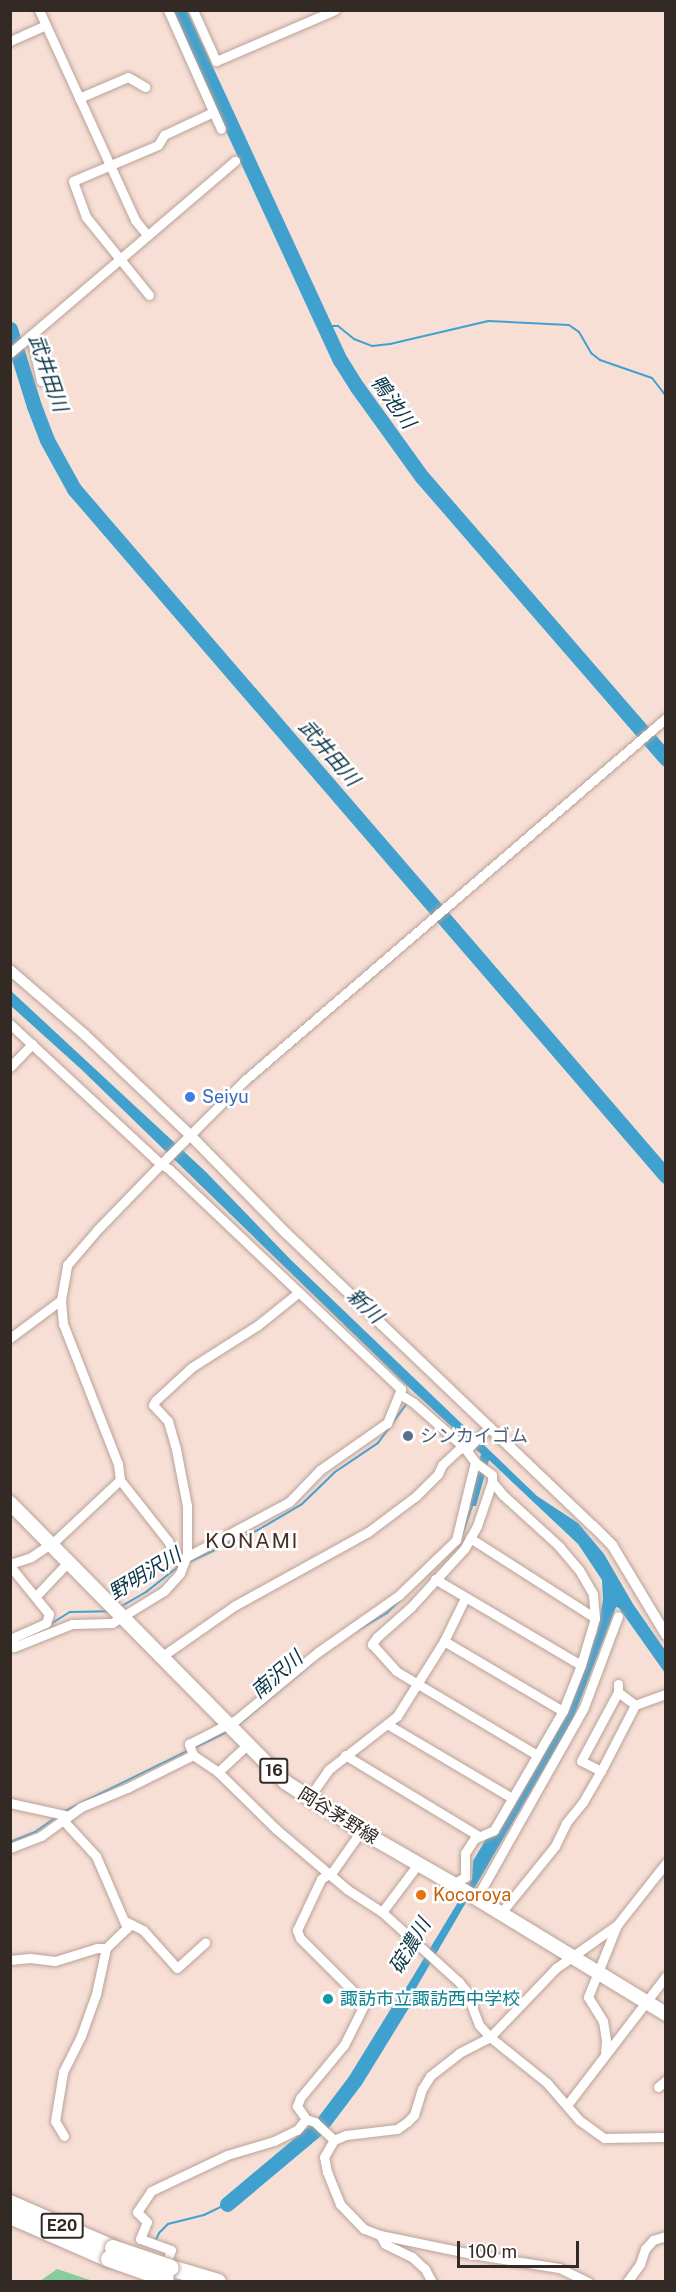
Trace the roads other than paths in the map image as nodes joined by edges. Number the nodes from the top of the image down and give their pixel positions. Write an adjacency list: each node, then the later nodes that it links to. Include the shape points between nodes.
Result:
1 (39, 10): 5 (street)
2 (168, 10): 9 (street)
3 (193, 10): 4 (street, via 216,61)
4 (335, 10)
5 (46, 25): 6 (street); 8 (street)
6 (10, 41)
7 (146, 87): 8 (street, via 128,77)
8 (79, 98): 12 (street)
9 (213, 112): 10 (street); 12 (street, via 164,135 158,146)
10 (221, 129)
11 (235, 161): 13 (street)
12 (110, 166): 13 (street, via 135,220); 14 (street, via 74,182 86,217)
13 (147, 235): 14 (street)
14 (121, 258): 15 (street); 16 (street)
15 (149, 295)
16 (30, 337): 17 (street); 18 (street)
17 (10, 352)
18 (41, 381)
19 (666, 718): 24 (street, via 245,1080)
20 (10, 970): 24 (street, via 85,1035)
21 (10, 1024): 22 (street)
22 (33, 1044): 23 (street); 25 (street)
23 (10, 1066)
24 (187, 1138): 25 (street); 30 (street)
25 (163, 1162): 26 (street); 27 (street, via 75,1253 64,1275)
26 (298, 1293): 29 (street, via 401,1389); 38 (street, via 258,1325 192,1366 153,1405 168,1421 176,1449 187,1506)
27 (61, 1300): 28 (street); 33 (street, via 63,1324 118,1464)
28 (10, 1338)
29 (400, 1395): 31 (street); 38 (street, via 387,1423 320,1470 289,1502)
30 (487, 1430): 31 (street); 47 (street, via 612,1545)
31 (467, 1448): 32 (street); 50 (street, via 459,1449 416,1496 368,1532 234,1606)
32 (475, 1462): 34 (street, via 492,1475); 57 (street, via 456,1540 399,1595 318,1652)
33 (120, 1480): 37 (street); 38 (street, via 179,1561)
34 (492, 1482): 36 (street); 46 (street, via 561,1547 579,1570 593,1594)
35 (10, 1503): 37 (main road, 岡谷茅野線 / 16)
36 (470, 1538): 41 (street); 46 (street)
37 (50, 1543): 39 (main road, 岡谷茅野線 / 16); 40 (street, via 32,1557)
38 (187, 1555): 44 (street, via 180,1573 164,1592)
39 (68, 1562): 42 (street); 44 (main road, 岡谷茅野線 / 16)
40 (10, 1565): 42 (street)
41 (435, 1579): 43 (street); 52 (street, via 372,1644 396,1671)
42 (36, 1596): 49 (street, via 49,1614 46,1623)
43 (465, 1598): 48 (street); 51 (street)
44 (117, 1611): 49 (street, via 112,1623 72,1624); 50 (main road, 岡谷茅野線 / 16)
45 (618, 1616): 75 (street, via 584,1707)
46 (596, 1618): 51 (street)
47 (666, 1635)
48 (444, 1641): 52 (street); 55 (street)
49 (12, 1643)
50 (161, 1657): 57 (main road, 岡谷茅野線 / 16)
51 (581, 1665): 55 (street)
52 (418, 1684): 56 (street, via 397,1716); 61 (street)
53 (666, 1694): 54 (street)
54 (635, 1705): 62 (street); 62 (street, via 618,1688 581,1761)
55 (563, 1711): 61 (street)
56 (387, 1724): 60 (street); 64 (street)
57 (228, 1725): 58 (main road, 岡谷茅野線 / 16); 59 (street, via 189,1744)
58 (247, 1745): 63 (street); 65 (main road, 岡谷茅野線 / 16)
59 (192, 1755): 63 (street); 67 (street)
60 (345, 1755): 65 (street, via 328,1770); 69 (street)
61 (537, 1755): 64 (street)
62 (601, 1771): 77 (street, via 555,1846)
63 (218, 1772): 73 (street)
64 (512, 1798): 69 (street, via 494,1830)
65 (308, 1799): 68 (main road, 岡谷茅野線 / 16)
66 (10, 1803): 67 (street)
67 (65, 1817): 70 (street, via 41,1836); 78 (street, via 96,1856)
68 (361, 1832): 72 (main road, 岡谷茅野線 / 16); 73 (street)
69 (479, 1836): 74 (street, via 465,1853 465,1877)
70 (10, 1848)
71 (666, 1863): 79 (street)
72 (418, 1864): 74 (main road, 岡谷茅野線 / 16); 76 (street)
73 (329, 1874): 76 (street); 91 (street, via 321,1879 297,1930 300,1938 365,2003 344,2045 300,2098 297,2106)
74 (457, 1887): 75 (main road, 岡谷茅野線 / 16)
75 (475, 1898): 77 (main road, 岡谷茅野線 / 16)
76 (382, 1912): 88 (street, via 466,1991 479,2025)
77 (500, 1914): 82 (main road, 岡谷茅野線 / 16)
78 (125, 1921): 80 (street, via 143,1930 177,1968); 81 (street, via 127,1928)
79 (617, 1925): 82 (street); 84 (street)
80 (205, 1944)
81 (106, 1948): 83 (street, via 55,1960); 92 (street, via 96,1994 63,2072 55,2121)
82 (572, 1958): 84 (main road, 岡谷茅野線 / 16); 88 (street, via 556,1968)
83 (10, 1960)
84 (598, 1974): 86 (main road, 岡谷茅野線 / 16); 89 (street, via 588,1996 603,2021)
85 (666, 1976): 86 (street)
86 (645, 2002): 87 (main road, 岡谷茅野線 / 16); 89 (street)
87 (666, 2014)
88 (490, 2037): 90 (street, via 547,2083); 94 (street, via 459,2053 430,2076 414,2115 397,2129)
89 (604, 2055): 90 (street)
90 (567, 2105): 93 (street, via 579,2120 604,2138)
91 (310, 2121): 94 (street); 100 (street, via 274,2141 227,2154 151,2191 137,2212 147,2222 140,2238 171,2250)
92 (64, 2136)
93 (666, 2137)
94 (334, 2140): 97 (street, via 324,2157 340,2204 364,2229)
95 (10, 2203): 99 (highway, E20)
96 (10, 2216): 99 (highway, E20)
97 (380, 2235): 102 (street, via 385,2244 412,2257); 103 (street, via 559,2268)
98 (666, 2236): 104 (street, via 653,2240)
99 (111, 2253): 100 (highway, E20, bridge)
100 (167, 2278): 101 (highway, E20)
101 (218, 2282)
102 (432, 2282)
103 (588, 2282)
104 (627, 2282)

